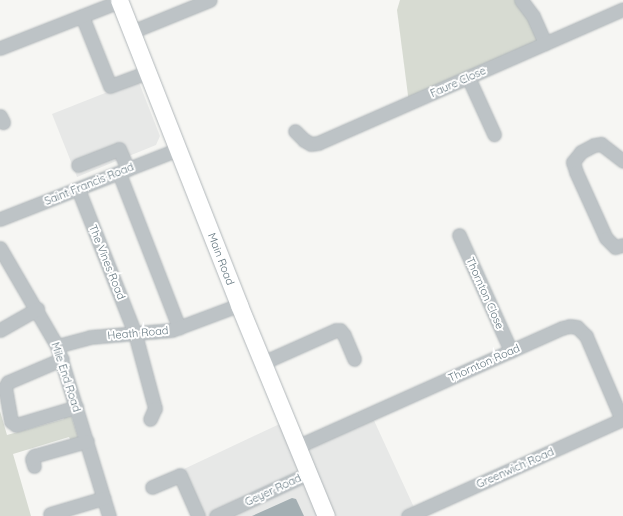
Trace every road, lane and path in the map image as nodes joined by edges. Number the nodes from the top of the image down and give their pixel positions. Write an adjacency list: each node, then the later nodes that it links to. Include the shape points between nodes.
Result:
1 (210, 0): 6 (street)
2 (521, 0): 7 (street, via 533,16)
3 (119, 1): 5 (street); 6 (main road, Main Road)
4 (623, 9): 7 (street, Faure Close)
5 (82, 16): 8 (street); 9 (street, via 110,86)
6 (131, 32): 9 (main road, Main Road)
7 (545, 43): 10 (street, Faure Close)
8 (0, 48)
9 (148, 72): 13 (main road, Main Road)
10 (468, 77): 11 (street, Faure Close, via 318,143 310,144); 12 (street)
11 (295, 131)
12 (494, 134)
13 (179, 149): 16 (street, Saint Francis Road); 22 (main road, Main Road)
14 (623, 161): 20 (street, via 601,144 581,152 573,162 606,238 615,247)
15 (78, 165): 16 (street, via 118,149)
16 (124, 171): 17 (street, Saint Francis Road); 24 (street)
17 (78, 189): 18 (street, Saint Francis Road); 26 (street, The Vines Road)
18 (0, 220)
19 (459, 235): 28 (street, Thornton Close)
20 (623, 245)
21 (0, 248): 23 (street, Mile End Road)
22 (239, 305): 24 (street, Heath Road); 31 (main road, Main Road)
23 (37, 309): 25 (street); 27 (street, Mile End Road)
24 (179, 328): 26 (street, Heath Road, via 160,333)
25 (0, 330)
26 (135, 334): 27 (street, Heath Road, via 90,337); 33 (street, The Vines Road, via 155,408)
27 (57, 346): 30 (street, Mile End Road)
28 (511, 351): 34 (street, Thornton Road, via 562,328 577,327 586,336); 36 (street, Thornton Road)
29 (354, 359): 31 (street, via 344,335 340,330 336,330)
30 (62, 360): 32 (street, Mile End Road); 32 (street, via 8,382 5,388 11,421 16,425)
31 (262, 363): 36 (main road, Main Road)
32 (76, 407): 35 (street, Mile End Road)
33 (150, 419)
34 (623, 420): 46 (street, Greenwich Road)
35 (87, 441): 37 (street, via 34,456); 40 (street, Mile End Road)
36 (296, 447): 38 (main road, Main Road)
37 (34, 466)
38 (307, 474): 44 (street, Geyer Road); 45 (main road, Main Road)
39 (152, 487): 43 (street, via 180,475)
40 (104, 498): 41 (street); 42 (street, Mile End Road)
41 (50, 514)
42 (110, 516)
43 (198, 516)
44 (216, 516)
45 (326, 516)
46 (408, 516)

